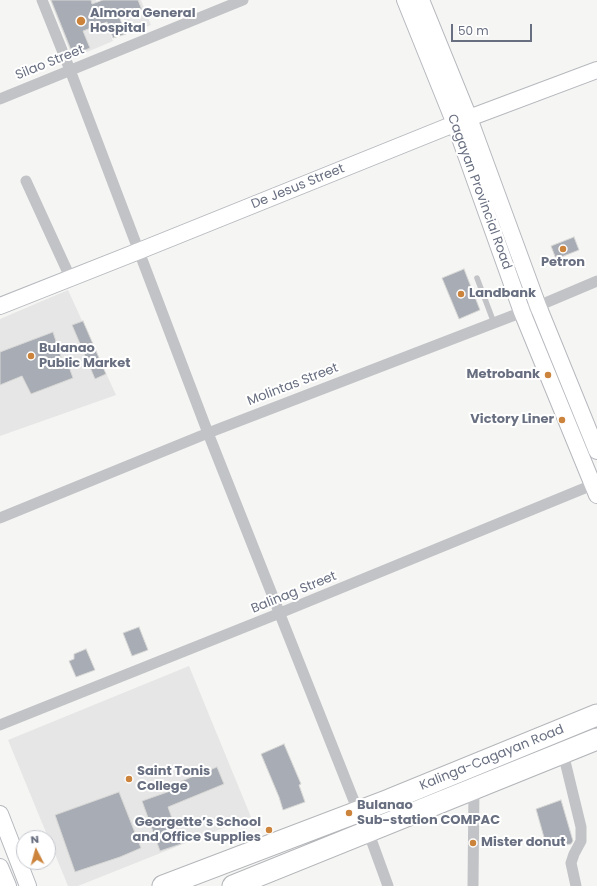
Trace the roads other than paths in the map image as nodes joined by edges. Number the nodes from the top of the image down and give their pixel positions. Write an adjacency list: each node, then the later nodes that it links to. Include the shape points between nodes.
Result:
1 (42, 0): 5 (street)
2 (243, 0): 5 (street, Silao Street)
3 (406, 0): 8 (main road, Cagayan Provincial Road)
4 (421, 0): 8 (main road, Cagayan Provincial Road)
5 (70, 70): 7 (street, Silao Street); 10 (street)
6 (597, 70): 8 (main road, De Jesus Street)
7 (0, 99)
8 (462, 121): 10 (main road, De Jesus Street); 15 (main road, Cagayan Provincial Road); 16 (main road, Cagayan Provincial Road)
9 (26, 181): 11 (street)
10 (139, 251): 11 (main road, De Jesus Street); 18 (street)
11 (70, 277): 14 (main road, De Jesus Street)
12 (477, 278): 17 (lane)
13 (597, 281): 15 (street, Molintas Street)
14 (0, 306)
15 (538, 306): 16 (street, Molintas Street); 19 (main road, Cagayan Provincial Road)
16 (522, 312): 17 (street, Molintas Street); 20 (main road, Cagayan Provincial Road)
17 (494, 323): 18 (street, Molintas Street)
18 (208, 433): 21 (street, Molintas Street); 22 (street)
19 (597, 452)
20 (596, 488): 22 (street, Balinag Street)
21 (0, 518)
22 (280, 613): 24 (street, Balinag Street); 28 (street)
23 (597, 715): 28 (highway, Kalinga-Cagayan Road)
24 (0, 726)
25 (597, 739): 26 (highway, Kalinga-Cagayan Road)
26 (563, 753): 27 (highway, Kalinga-Cagayan Road); 38 (street, via 582,827 581,842 571,863)
27 (474, 788): 30 (highway, Kalinga-Cagayan Road); 37 (street)
28 (358, 811): 30 (street); 34 (highway, Kalinga-Cagayan Road)
29 (0, 814): 33 (main road)
30 (368, 831): 35 (highway, Kalinga-Cagayan Road); 36 (street)
31 (0, 867): 32 (main road)
32 (8, 886)
33 (28, 886)
34 (164, 886)
35 (233, 886)
36 (388, 886)
37 (474, 886)
38 (576, 886)

